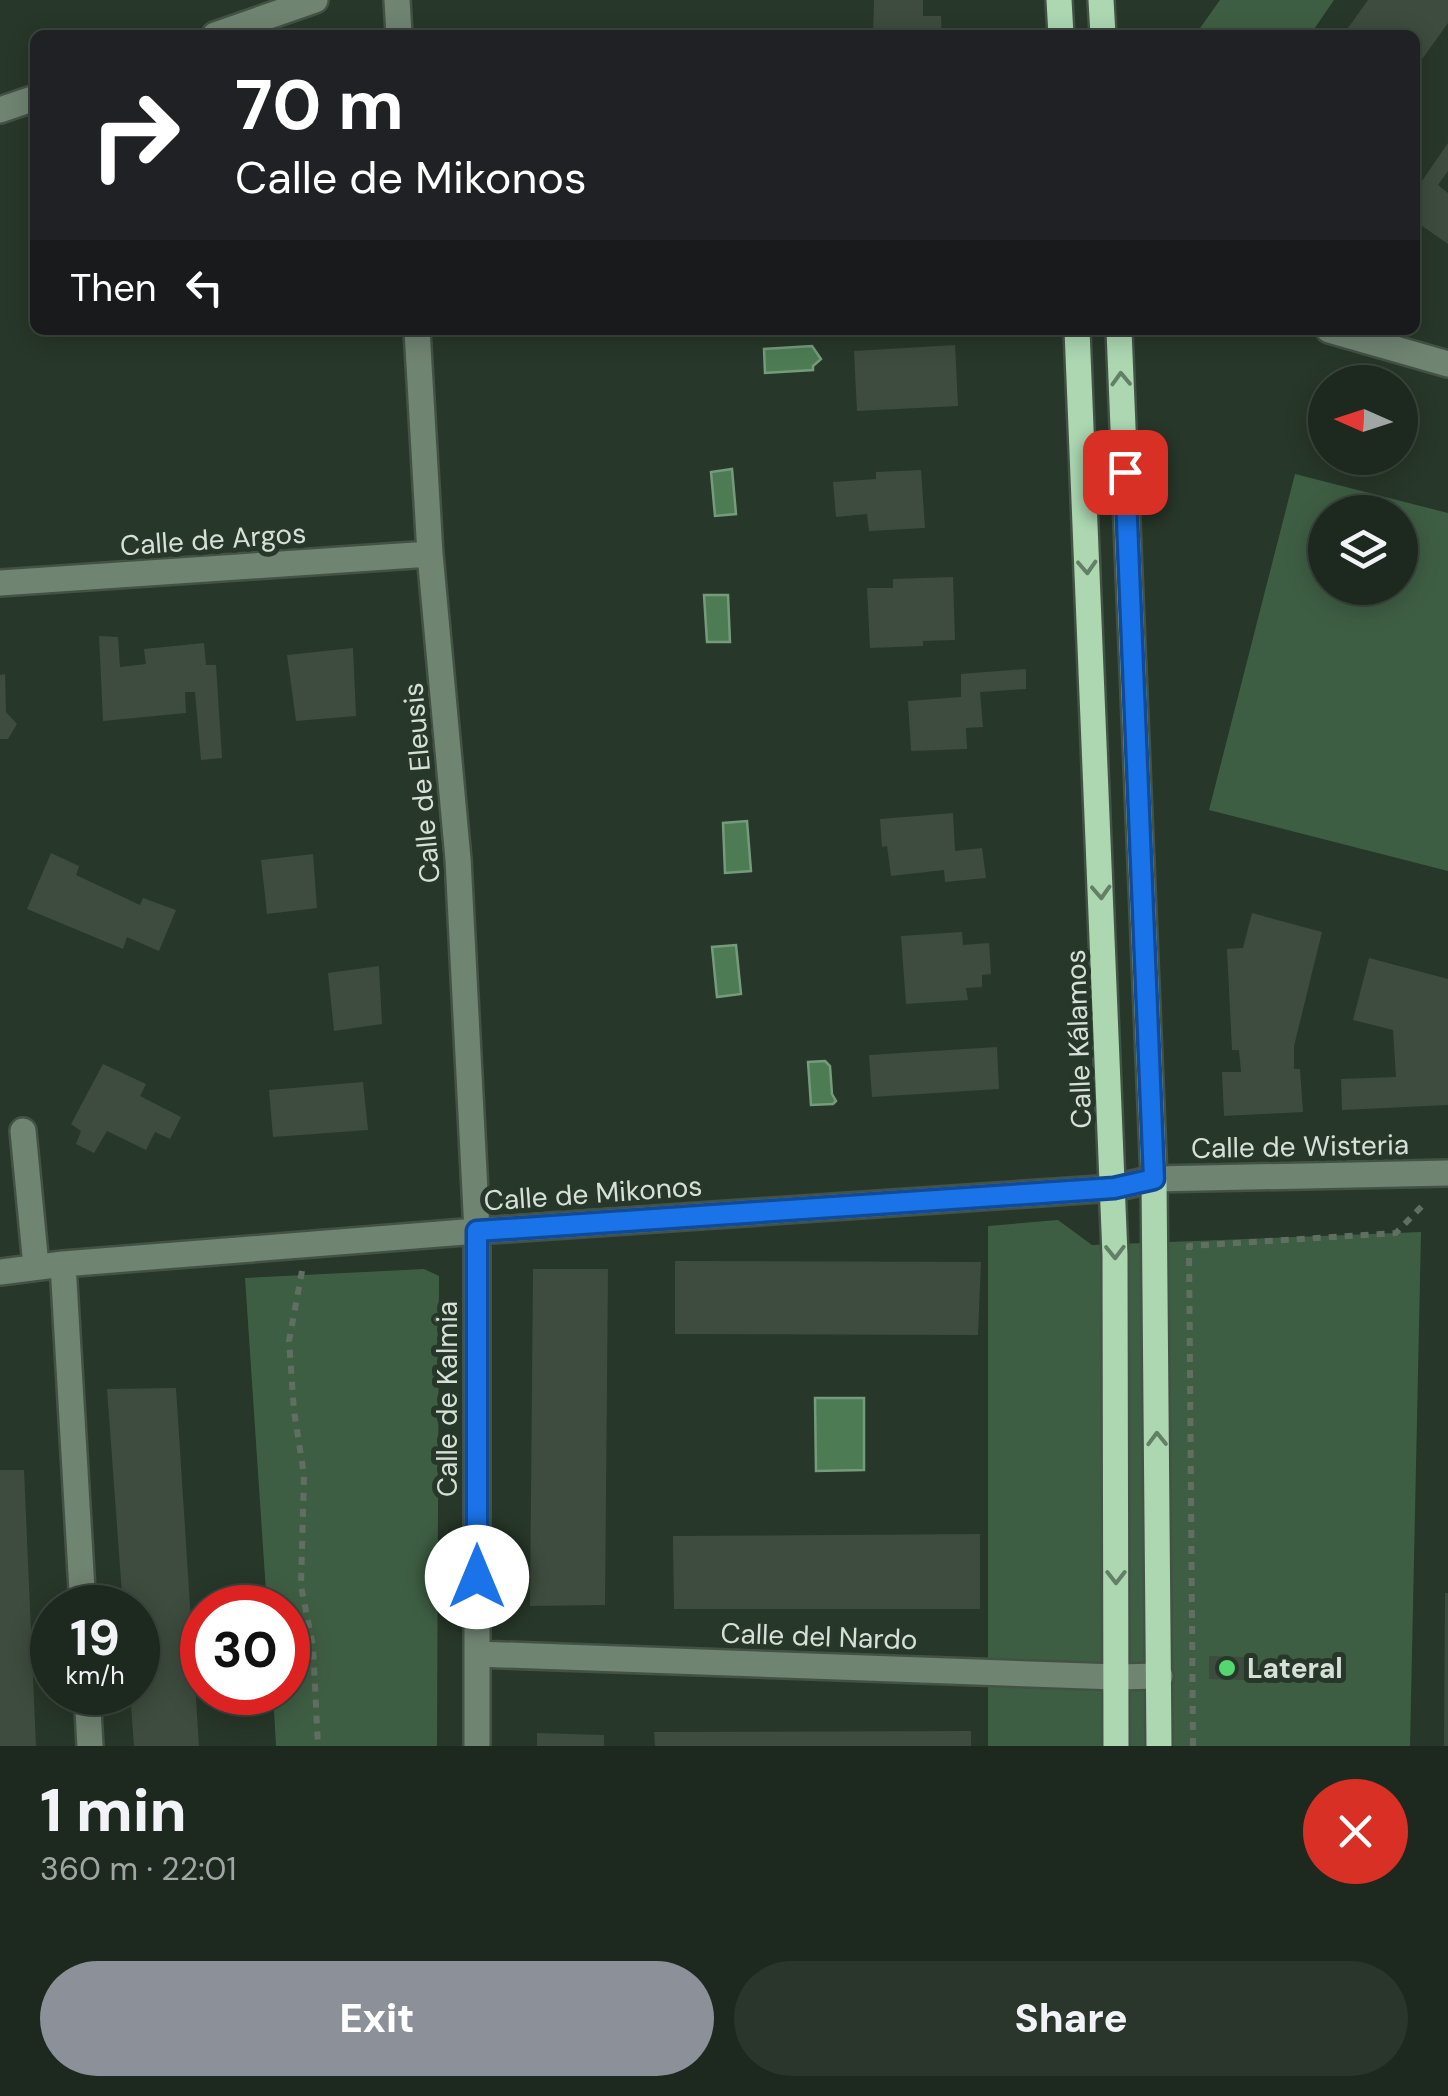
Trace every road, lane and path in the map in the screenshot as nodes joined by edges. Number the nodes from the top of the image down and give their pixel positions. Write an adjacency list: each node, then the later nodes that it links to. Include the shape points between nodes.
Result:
1 (315, 0): 5 (street)
2 (397, 0): 6 (street)
3 (1060, 0): 7 (main road)
4 (1102, 0): 8 (main road)
5 (229, 30)
6 (399, 30)
7 (1061, 30)
8 (1103, 30)
9 (30, 100): 10 (street)
10 (0, 110)
11 (417, 335): 16 (street, Calle de Eleusis)
12 (1077, 335): 21 (main road, Calle Kálamos, one-way to 21)
13 (1119, 335): 20 (main road, one-way to 13)
14 (1346, 335): 15 (street)
15 (1448, 364)
16 (430, 554): 17 (street, Calle de Argos); 23 (street, Calle de Eleusis, via 458,858)
17 (0, 583)
18 (23, 1131): 26 (street)
19 (1448, 1172): 20 (street, Calle de Wisteria)
20 (1154, 1179): 21 (street, Calle de Mikonos); 30 (main road, one-way to 20)
21 (1114, 1188): 23 (street, Calle de Mikonos); 31 (main road, Calle Kálamos, one-way to 31)
22 (1432, 1194): 38 (path, via 1396,1232 1189,1246)
23 (477, 1231): 24 (street, Calle de Mikonos); 29 (street, Calle de Kalmia)
24 (308, 1245): 25 (street, Calle de Mikonos); 34 (path, via 290,1341)
25 (64, 1264): 26 (street, Calle de Mikonos); 28 (street)
26 (36, 1266): 27 (street, Calle de Mikonos)
27 (0, 1272)
28 (82, 1585)
29 (477, 1654): 31 (street, Calle del Nardo); 35 (street, Calle de Kalmia)
30 (1160, 1676): 31 (street, Calle del Nardo); 37 (main road)
31 (1116, 1677): 36 (main road, Calle Kálamos)
32 (89, 1715): 33 (street)
33 (90, 1746)
34 (318, 1746)
35 (477, 1746)
36 (1116, 1746)
37 (1159, 1746)
38 (1192, 1746)

